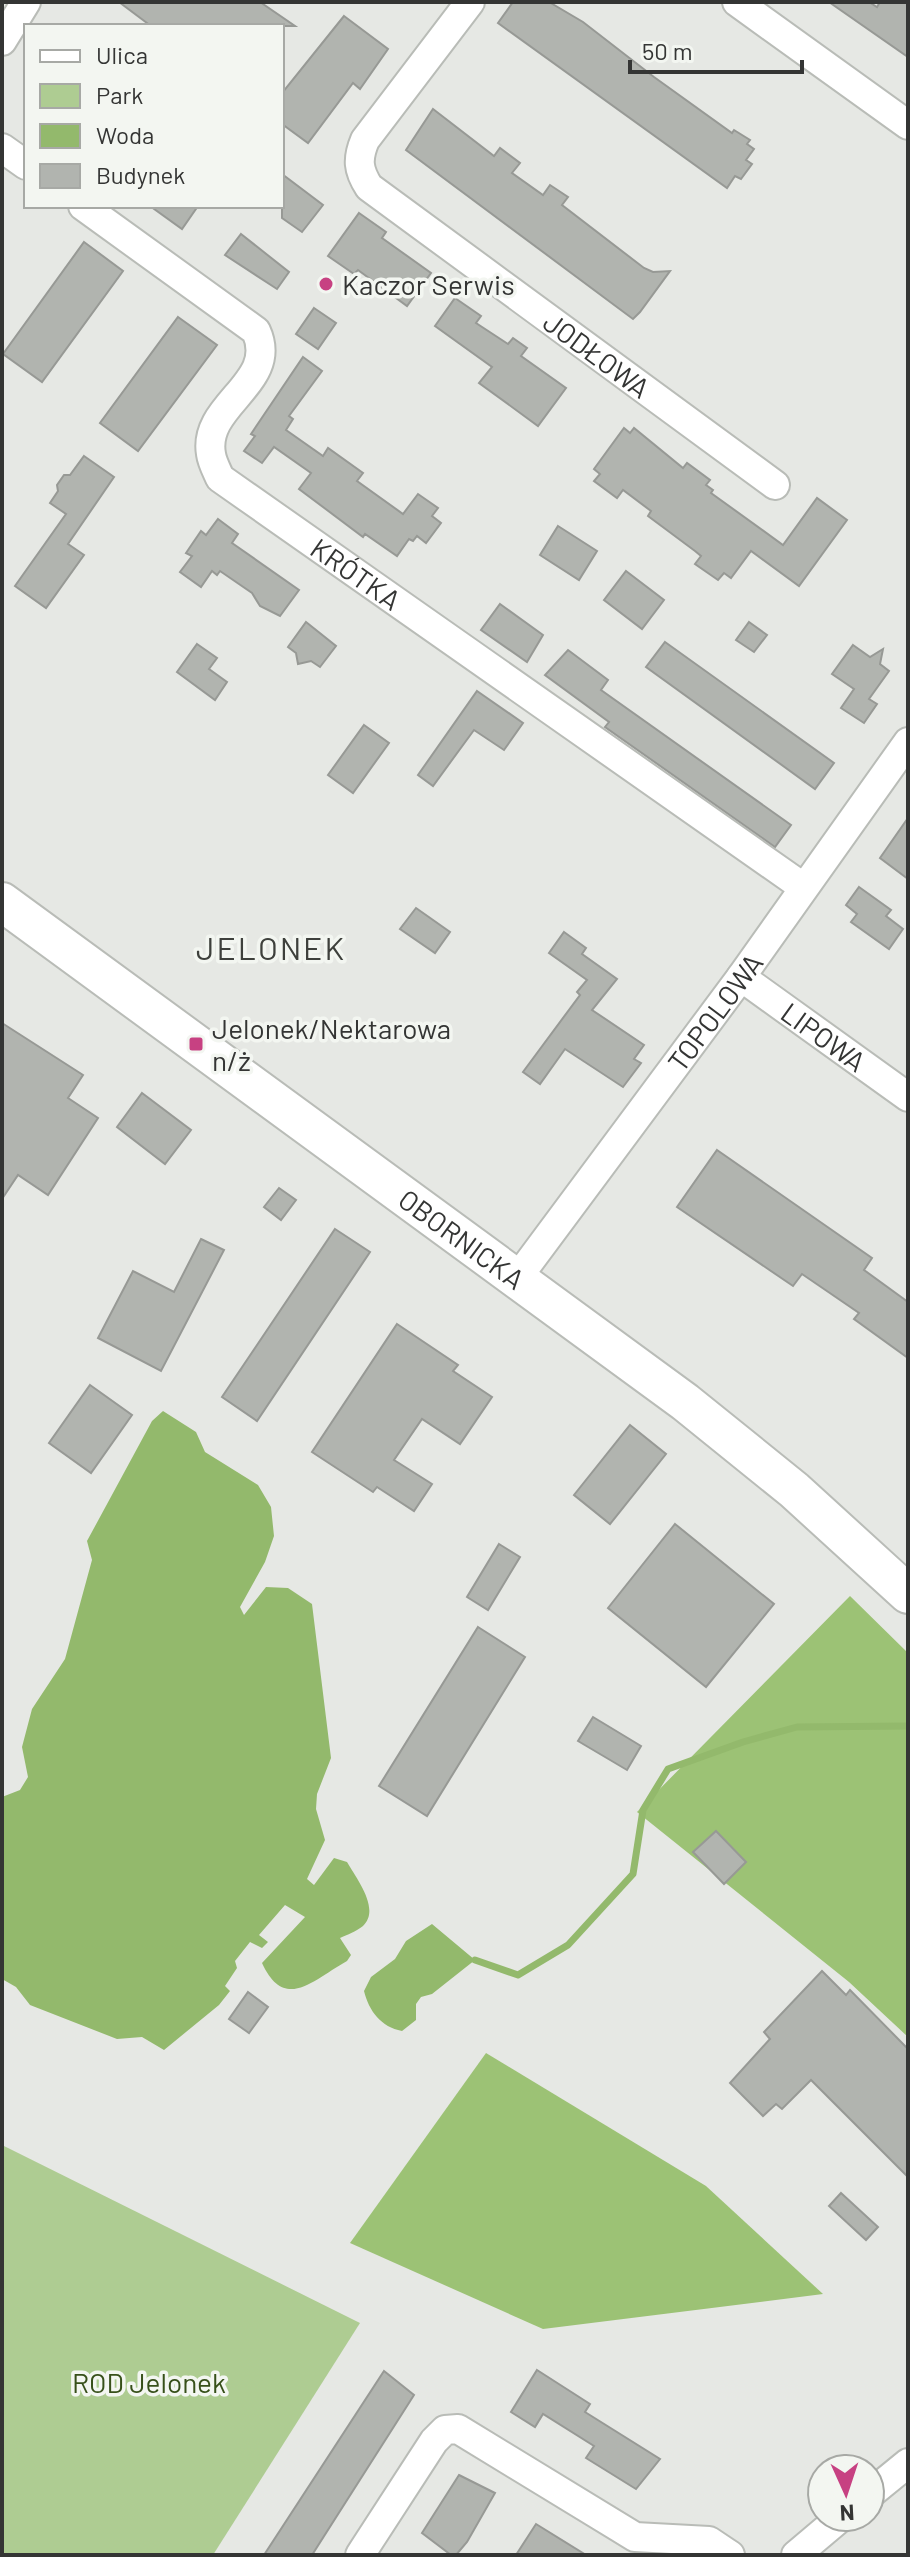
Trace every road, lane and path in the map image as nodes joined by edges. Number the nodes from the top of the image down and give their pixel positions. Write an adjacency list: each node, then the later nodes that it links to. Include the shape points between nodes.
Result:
1 (26, 2): 4 (street)
2 (470, 2): 9 (street, JODŁOWA, via 365,140 360,174 369,187)
3 (755, 7): 5 (street)
4 (4, 37)
5 (908, 125)
6 (2, 148): 7 (street)
7 (24, 164)
8 (86, 208): 11 (street, KRÓTKA, via 256,331 263,346 261,363 213,427 211,453 220,478)
9 (775, 485)
10 (908, 742): 11 (street, TOPOLOWA)
11 (803, 887): 13 (street, TOPOLOWA)
12 (2, 902): 15 (main road, OBORNICKA)
13 (741, 977): 14 (street, LIPOWA); 15 (street, TOPOLOWA)
14 (908, 1097)
15 (518, 1277): 16 (main road, OBORNICKA, via 754,1456)
16 (908, 1594)
17 (908, 2463): 18 (street)
18 (886, 2481)
19 (822, 2533): 22 (street)
20 (360, 2555): 21 (street, via 434,2441 445,2430 458,2429 635,2537 709,2541)
21 (730, 2555)
22 (796, 2555)

